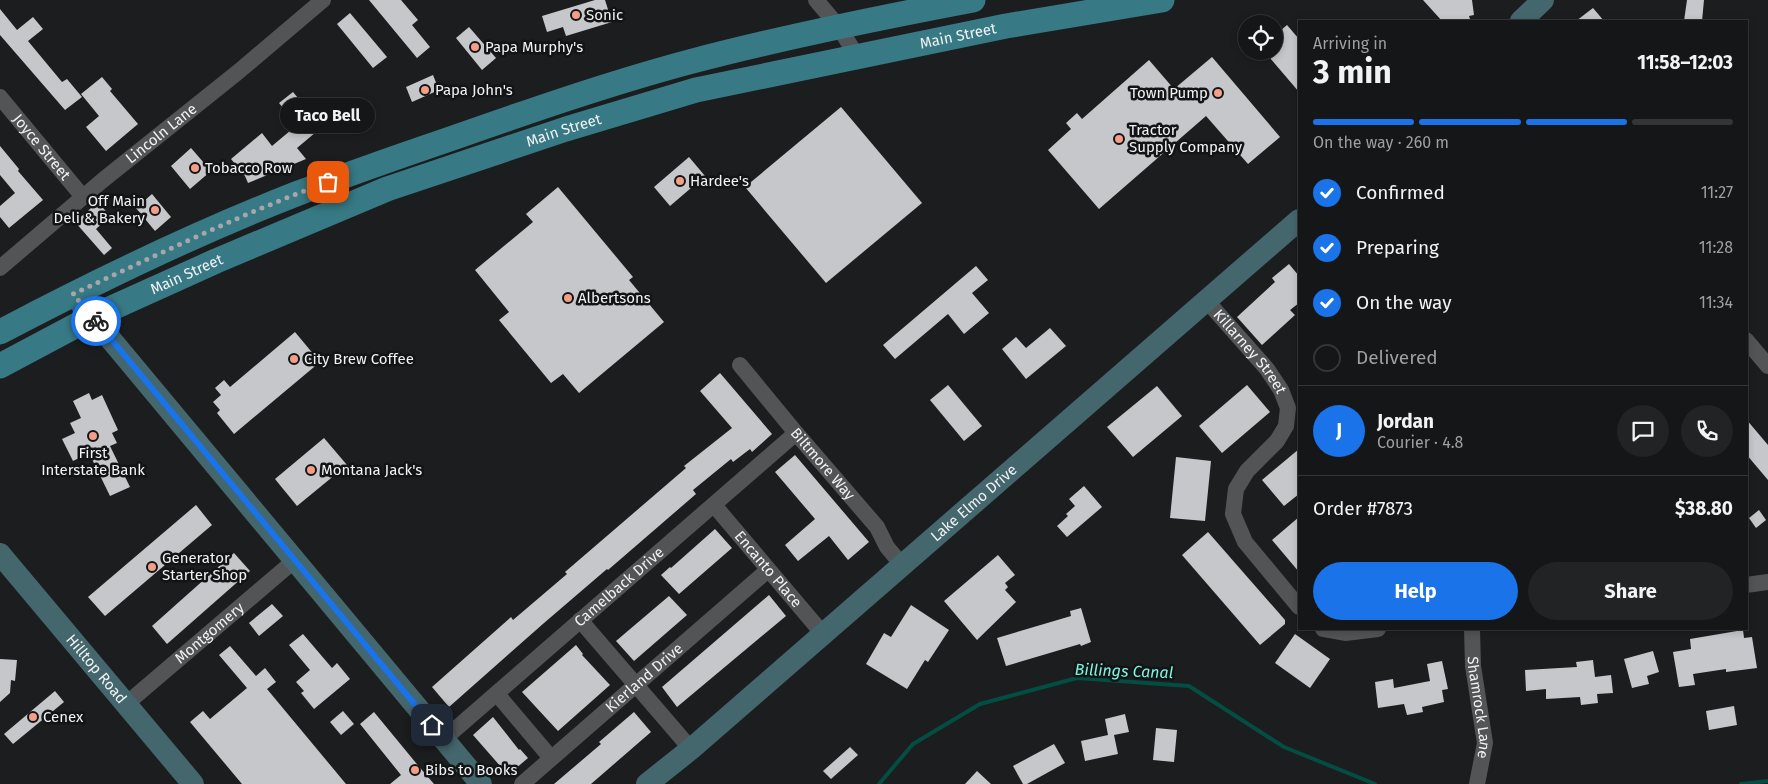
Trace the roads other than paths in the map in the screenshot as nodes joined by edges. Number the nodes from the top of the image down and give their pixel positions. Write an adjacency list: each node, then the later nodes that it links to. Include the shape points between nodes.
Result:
1 (323, 0): 10 (street, Lincoln Lane)
2 (816, 0): 7 (street)
3 (973, 0): 7 (main road, Main Street)
4 (1162, 0): 8 (main road, Main Street, via 1006,26)
5 (1543, 0): 6 (main road)
6 (1523, 20)
7 (838, 26): 8 (street); 13 (main road, Main Street, via 683,64 503,120 295,195)
8 (857, 56): 15 (main road, Main Street, via 696,90 396,186)
9 (0, 97): 10 (street, Joyce Street)
10 (84, 197): 12 (street, Lincoln Lane)
11 (1298, 221): 14 (main road, Lake Elmo Drive)
12 (0, 268)
13 (73, 294): 15 (main road); 16 (main road, Main Street)
14 (1206, 300): 25 (main road, Lake Elmo Drive); 29 (street, Killarney Street, via 1267,369 1288,408 1286,426 1277,441 1246,471 1236,489 1233,514 1245,542)
15 (92, 317): 19 (main road, Main Street); 24 (main road)
16 (0, 332)
17 (1748, 342): 20 (street)
18 (740, 365): 21 (street, Biltmore Way)
19 (0, 366)
20 (1768, 366)
21 (796, 433): 22 (street, Camelback Drive); 25 (street, Biltmore Way, via 877,527 886,547)
22 (714, 505): 26 (street, Encanto Place); 30 (street, Camelback Drive)
23 (0, 554): 37 (main road, Hilltop Road)
24 (295, 560): 37 (street, Montgomery); 38 (main road)
25 (902, 565): 34 (main road, Lake Elmo Drive)
26 (768, 570): 34 (street, Encanto Place); 35 (street, Kierland Drive)
27 (1768, 582): 28 (street)
28 (1748, 585)
29 (1298, 605)
30 (580, 620): 35 (street); 36 (street, Camelback Drive)
31 (1328, 630): 32 (street, via 1344,633)
32 (1370, 630)
33 (1472, 630): 45 (street, Shamrock Lane, via 1485,743)
34 (822, 634): 39 (main road, Lake Elmo Drive)
35 (636, 686): 39 (street); 40 (street, Kierland Drive)
36 (497, 694): 38 (street, Camelback Drive); 40 (street)
37 (125, 704): 41 (main road, Hilltop Road)
38 (444, 739): 42 (main road)
39 (691, 749): 44 (main road, Lake Elmo Drive)
40 (551, 758): 43 (street, Kierland Drive)
41 (193, 784)
42 (481, 784)
43 (522, 784)
44 (647, 784)
45 (1477, 784)

